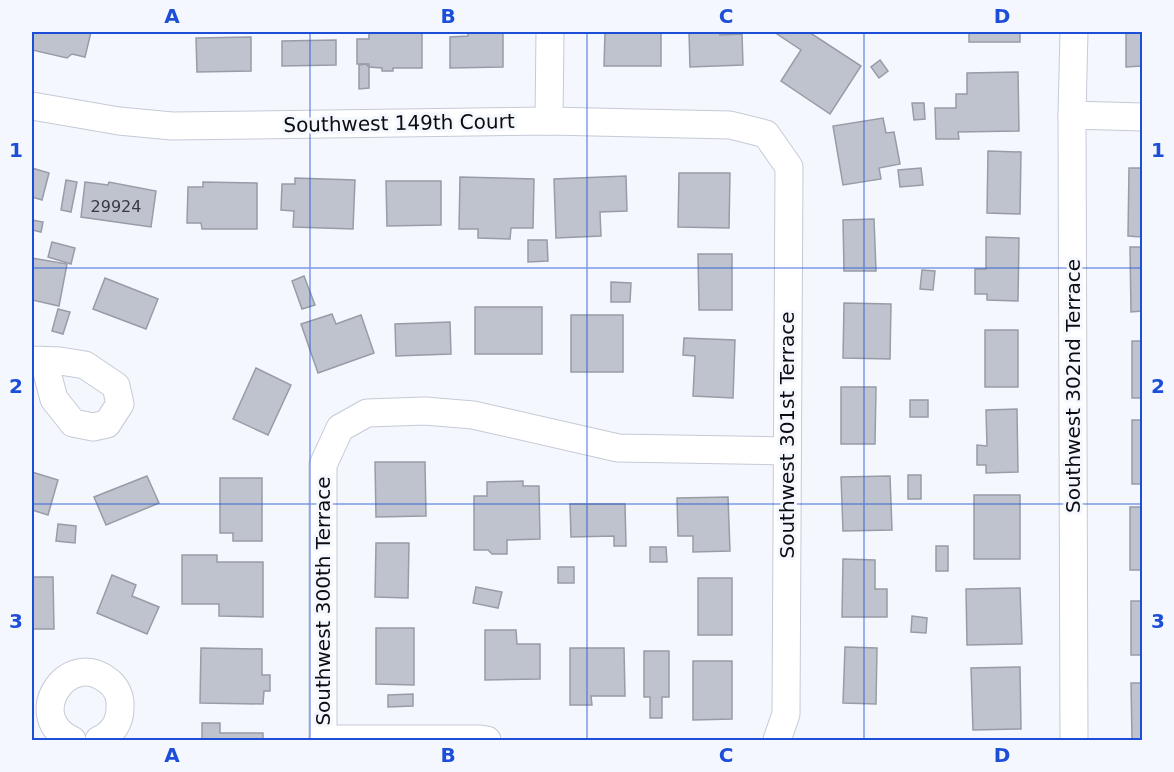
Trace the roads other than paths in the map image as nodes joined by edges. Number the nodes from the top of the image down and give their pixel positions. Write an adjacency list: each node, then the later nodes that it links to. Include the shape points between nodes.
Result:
1 (550, 32): 6 (street)
2 (1074, 32): 4 (street, Southwest 302nd Terrace)
3 (32, 106): 6 (street, Southwest 149th Court, via 119,122 172,126)
4 (1072, 115): 5 (street); 15 (street, Southwest 302nd Terrace)
5 (1143, 117)
6 (549, 121): 7 (street, Southwest 149th Court, via 730,125)
7 (766, 134): 8 (street, Southwest 301st Terrace, via 789,167)
8 (787, 451): 10 (street, Southwest 300th Terrace, via 618,448 473,415 425,411 367,413 340,428 324,465); 14 (street, Southwest 301st Terrace, via 786,714)
9 (42, 690): 11 (street, via 53,723); 12 (street, via 58,686 78,673 96,674 109,681 117,693 120,711 111,732)
10 (323, 740): 13 (street)
11 (72, 741)
12 (99, 741)
13 (487, 741)
14 (777, 741)
15 (1074, 741)

